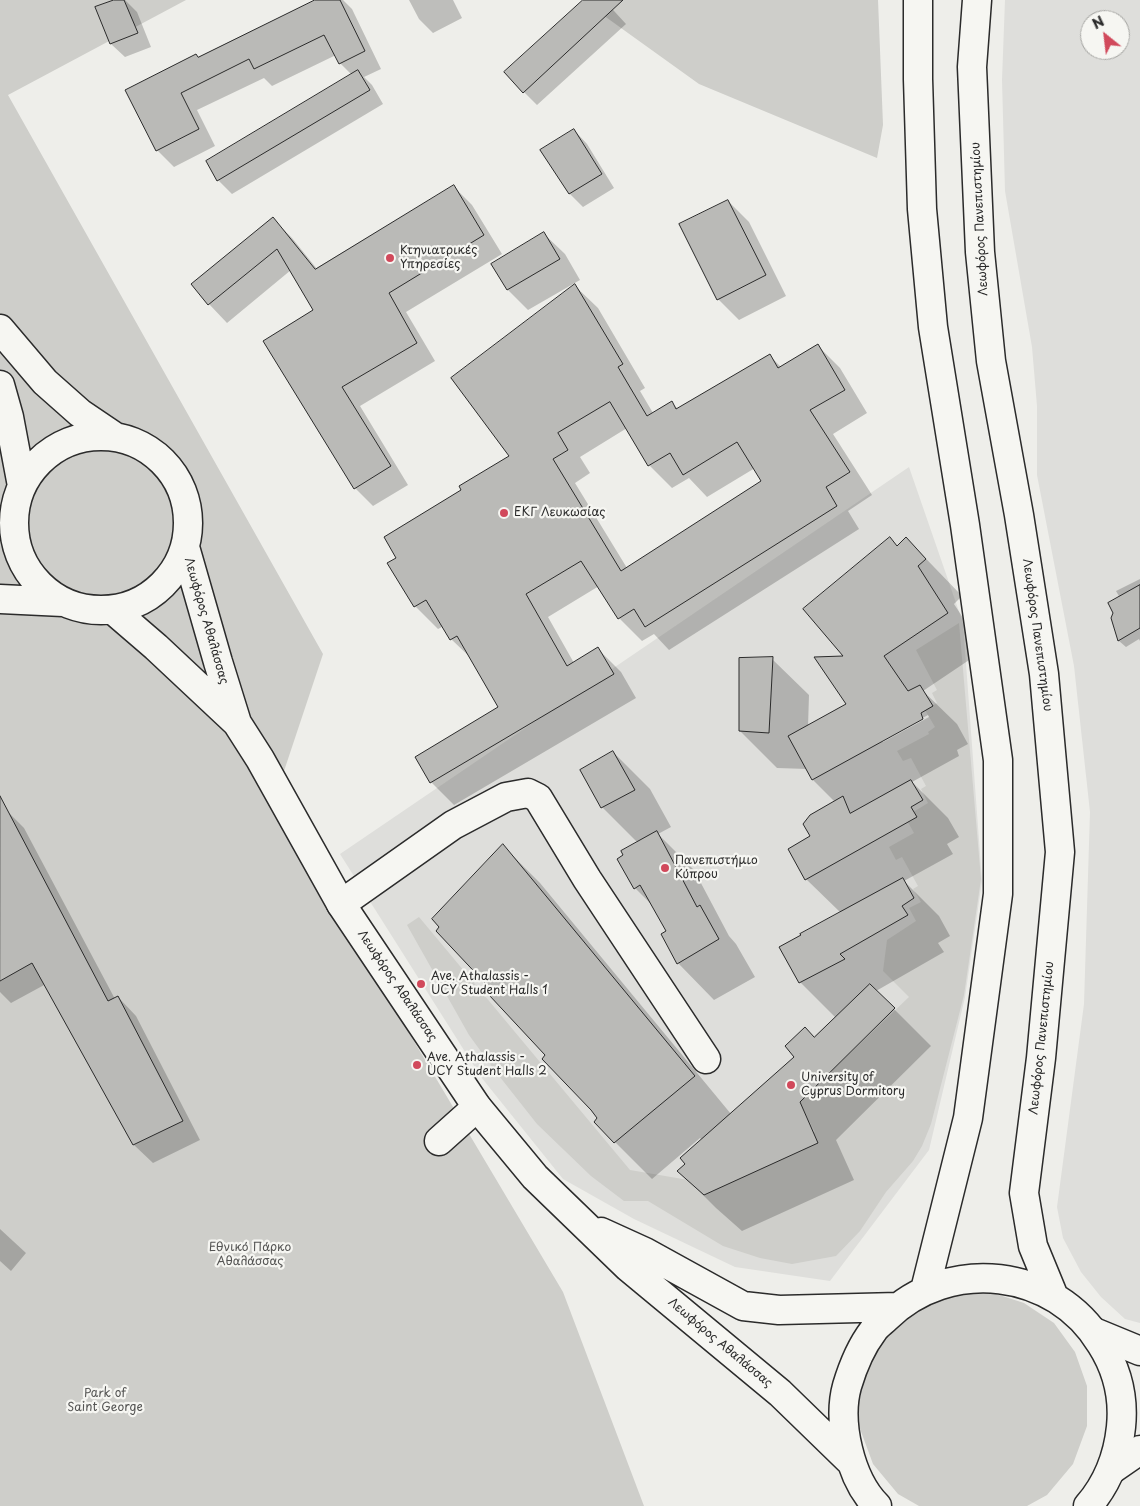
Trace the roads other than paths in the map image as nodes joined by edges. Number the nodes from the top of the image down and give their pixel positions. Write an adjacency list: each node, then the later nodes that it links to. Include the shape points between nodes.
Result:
1 (918, 0): 17 (main road, via 922,209 933,327 998,760 998,894 969,1108)
2 (976, 0): 18 (main road, Λεωφόρος Πανεπιστημίου, via 972,67 980,252 991,361 1044,674 1060,852 1041,1058 1024,1193 1033,1246)
3 (0, 329): 5 (main road, via 45,382 80,413)
4 (0, 385): 6 (main road, via 9,417)
5 (114, 436): 6 (main road, via 82,438 52,450 30,473); 7 (main road, via 153,452 169,467 187,505 189,526)
6 (13, 501): 9 (main road, via 17,548 27,570 43,588)
7 (185, 547): 10 (main road, via 175,570 158,589 137,602); 11 (main road, Λεωφόρος Αθαλάσσας)
8 (0, 599): 9 (main road)
9 (63, 602): 10 (main road, via 88,609)
10 (113, 610): 11 (main road, Λεωφόρος Αθαλάσσας)
11 (237, 723): 12 (main road, Λεωφόρος Αθαλάσσας)
12 (341, 904): 13 (main road, via 452,825 506,797 528,793 538,798 587,879); 14 (main road, Λεωφόρος Αθαλάσσας)
13 (706, 1058)
14 (477, 1107): 15 (main road); 16 (main road, Λεωφόρος Αθαλάσσας, via 536,1177)
15 (439, 1141)
16 (588, 1227): 19 (main road, Λεωφόρος Αθαλάσσας, via 645,1252 743,1306 779,1310); 23 (main road, Λεωφόρος Αθαλάσσας, via 628,1267 780,1393)
17 (924, 1290): 18 (main road, via 956,1280 990,1278 1023,1283); 19 (main road)
18 (1054, 1296): 20 (main road, via 1076,1312)
19 (898, 1307): 23 (main road, via 873,1331 855,1360 845,1393 844,1428)
20 (1094, 1332): 21 (main road); 24 (main road, via 1109,1357 1119,1384 1120,1442)
21 (1140, 1351)
22 (1140, 1450): 24 (main road)
23 (850, 1461): 25 (main road)
24 (1111, 1470): 26 (main road)
25 (873, 1504)
26 (1088, 1506)

